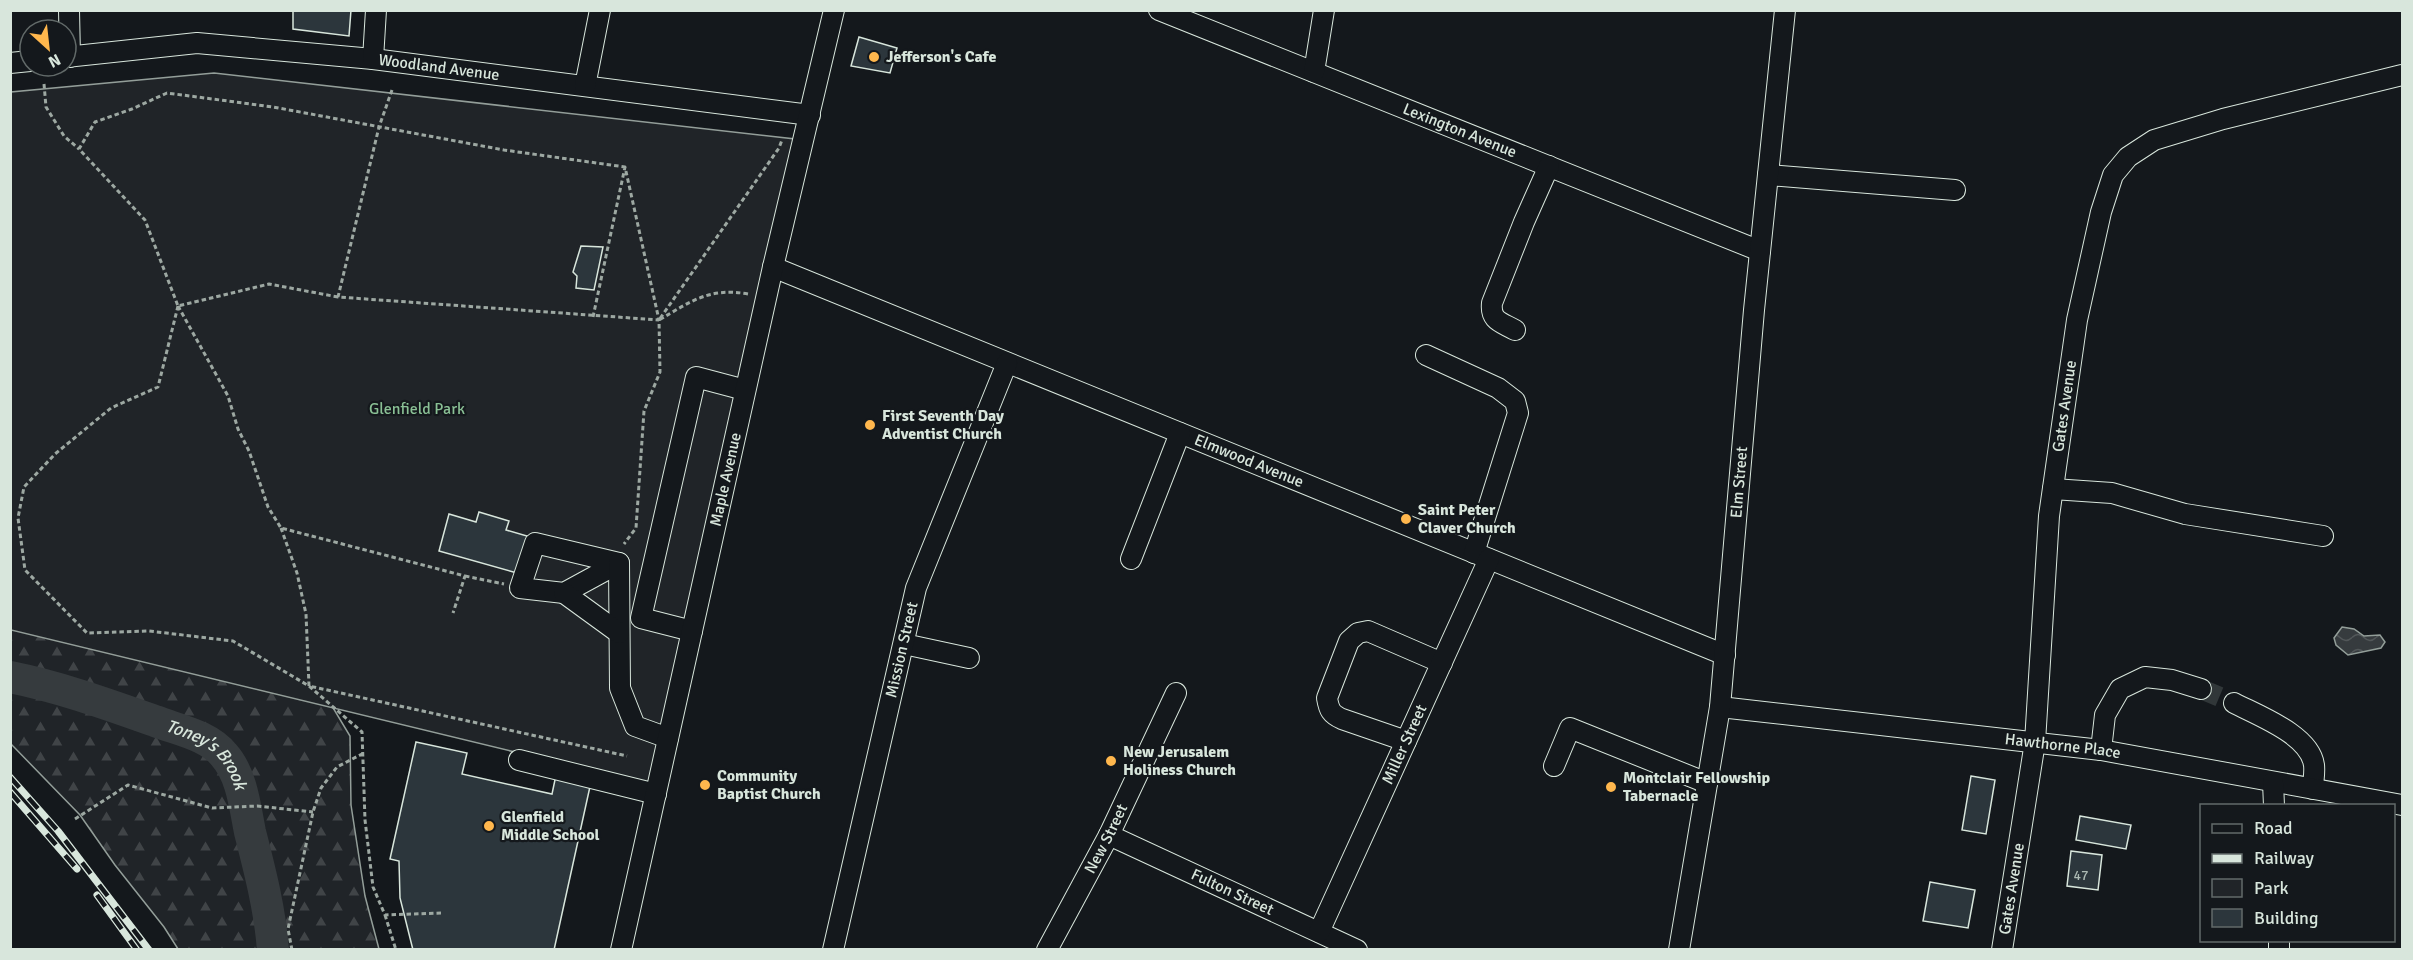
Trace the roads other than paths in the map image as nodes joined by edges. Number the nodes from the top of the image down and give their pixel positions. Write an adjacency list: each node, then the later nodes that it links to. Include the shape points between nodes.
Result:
1 (376, 10): 8 (street)
2 (600, 10): 11 (street)
3 (834, 10): 12 (street, Maple Avenue)
4 (1159, 10): 9 (street, Lexington Avenue)
5 (1324, 10): 9 (street)
6 (1785, 10): 14 (street, Elm Street)
7 (78, 56): 8 (street, Woodland Avenue, via 197,43)
8 (373, 58): 11 (street, Woodland Avenue)
9 (1314, 72): 13 (street, Lexington Avenue)
10 (2403, 75): 23 (street, Gates Avenue, via 2223,119 2154,140 2128,157 2113,175 2101,212 2077,320)
11 (585, 86): 12 (street, Woodland Avenue)
12 (810, 115): 17 (street, Maple Avenue)
13 (1549, 166): 16 (street, Lexington Avenue); 18 (street, via 1492,303 1491,313 1496,319)
14 (1767, 175): 15 (street); 16 (street, Elm Street)
15 (1955, 190)
16 (1760, 251): 32 (street, Elm Street)
17 (773, 267): 20 (street, Elmwood Avenue); 21 (street, Maple Avenue)
18 (1515, 330)
19 (1426, 355): 26 (street, Miller Street, via 1498,388 1515,401 1518,413)
20 (1007, 363): 22 (street, Elmwood Avenue); 31 (street, Mission Street, via 916,588)
21 (745, 390): 29 (street, Maple Avenue); 29 (street, via 696,377 641,618)
22 (1180, 433): 26 (street, Elmwood Avenue); 27 (street)
23 (2053, 489): 24 (street, via 2112,494 2185,514); 41 (street, Gates Avenue)
24 (2323, 536)
25 (622, 554): 28 (street); 28 (street, via 535,543 520,588); 30 (street)
26 (1482, 556): 32 (street, Elmwood Avenue); 34 (street, Miller Street)
27 (1131, 559)
28 (564, 593): 30 (street)
29 (692, 631): 39 (street, Maple Avenue)
30 (619, 633): 39 (street, via 620,688 635,726)
31 (904, 644): 33 (street); 54 (street, Mission Street)
32 (1725, 655): 38 (street, Elm Street)
33 (969, 658)
34 (1442, 663): 40 (street, Miller Street); 40 (street, via 1368,631 1349,640 1327,699 1329,708 1342,719)
35 (2201, 689): 42 (street, via 2145,677 2120,689 2105,715)
36 (1176, 693): 51 (street, New Street)
37 (2234, 703): 47 (street, via 2306,745 2314,764)
38 (1720, 707): 41 (street, Hawthorne Place); 46 (street, Elm Street)
39 (668, 738): 48 (street, Maple Avenue)
40 (1406, 741): 52 (street, Miller Street)
41 (2035, 742): 42 (street, Hawthorne Place); 58 (street, Gates Avenue)
42 (2101, 750): 45 (street, Hawthorne Place)
43 (519, 760): 48 (street)
44 (1554, 766): 46 (street, via 1570,728)
45 (2273, 782): 47 (street, Hawthorne Place); 49 (street)
46 (1707, 783): 57 (street, Elm Street)
47 (2313, 789): 50 (street, Hawthorne Place)
48 (656, 794): 53 (street, Maple Avenue)
49 (2274, 804)
50 (2403, 805)
51 (1109, 835): 52 (street, Fulton Street); 55 (street, New Street)
52 (1319, 932): 56 (street, Fulton Street)
53 (621, 950)
54 (833, 950)
55 (1047, 950)
56 (1357, 950)
57 (1679, 950)
58 (2002, 950)

